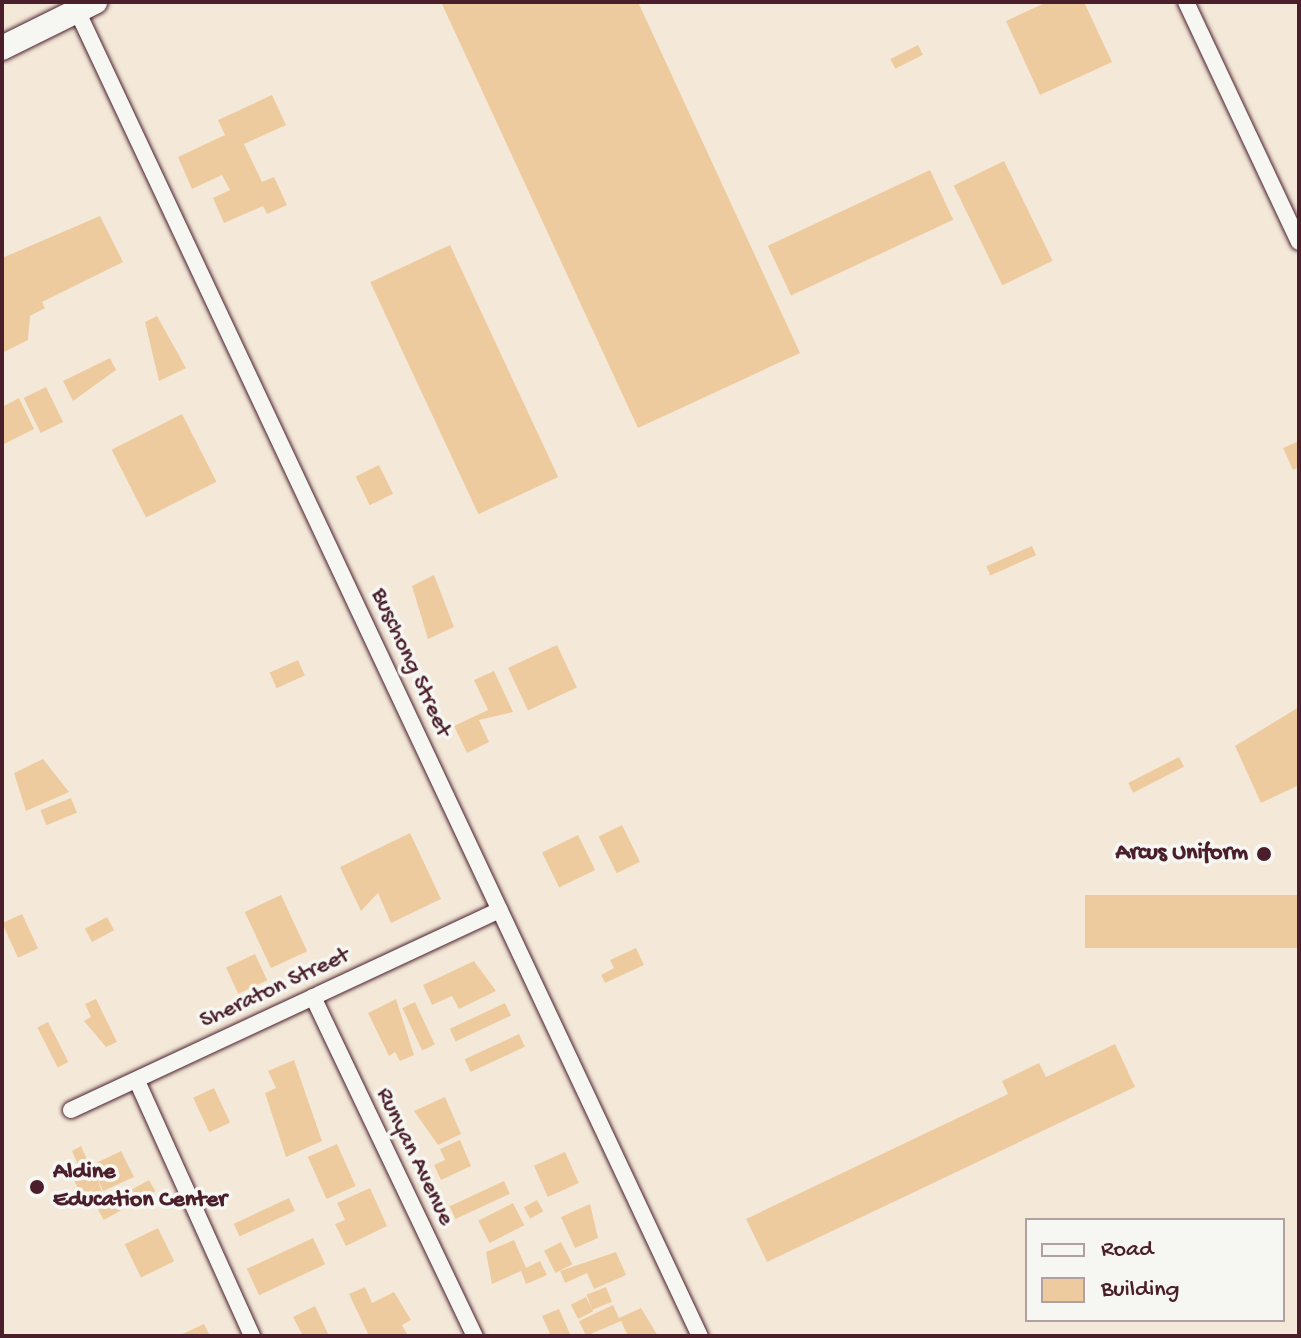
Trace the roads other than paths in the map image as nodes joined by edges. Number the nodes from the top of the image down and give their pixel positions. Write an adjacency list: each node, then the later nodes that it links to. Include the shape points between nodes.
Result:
1 (1186, 2): 4 (street)
2 (82, 5): 3 (main road); 5 (street, Buschong Street)
3 (2, 48)
4 (1299, 242)
5 (500, 910): 6 (street, Sheraton Street); 11 (street, Buschong Street)
6 (313, 997): 7 (street, Sheraton Street); 10 (street, Runyan Avenue)
7 (137, 1081): 8 (street, Sheraton Street); 9 (street)
8 (71, 1110)
9 (252, 1336)
10 (475, 1336)
11 (700, 1336)

